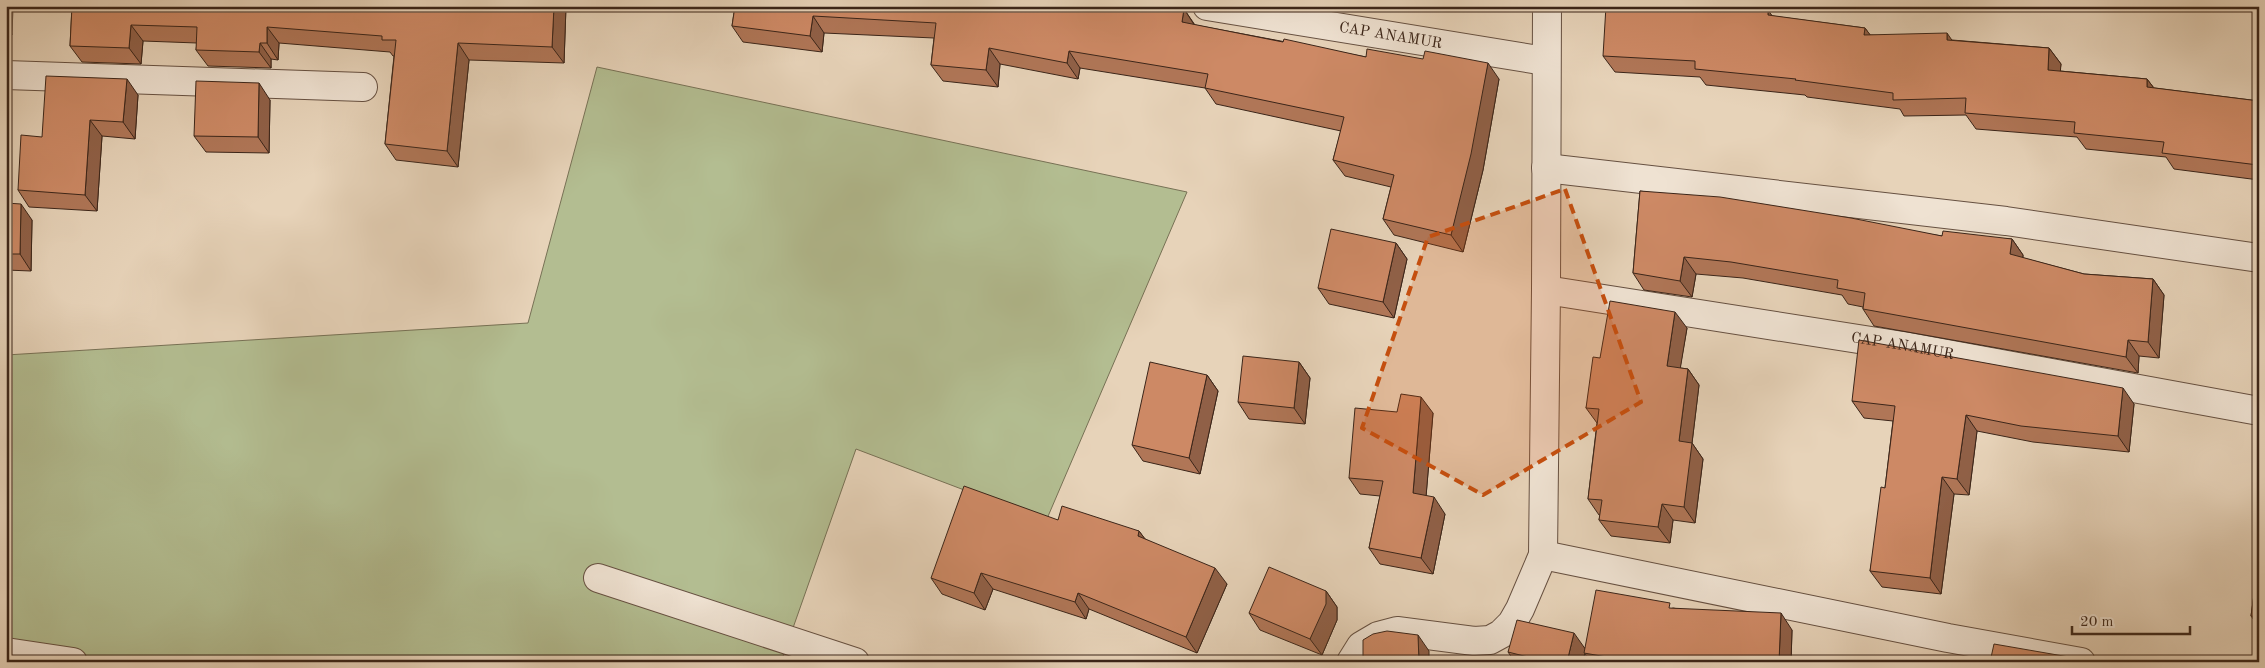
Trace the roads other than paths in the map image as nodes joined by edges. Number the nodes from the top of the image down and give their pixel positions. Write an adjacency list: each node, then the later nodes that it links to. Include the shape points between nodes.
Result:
1 (1207, 6): 3 (street, CAP ANAMUR)
2 (1547, 6): 3 (street)
3 (1545, 61): 6 (street)
4 (6, 75): 5 (street)
5 (363, 87)
6 (1546, 168): 7 (street, via 2006,221); 8 (street)
7 (2259, 258)
8 (1546, 290): 9 (street, CAP ANAMUR, via 1903,346); 10 (street)
9 (2259, 411)
10 (1542, 555): 15 (street, via 1520,609 1501,634 1490,640 1474,641 1397,631 1378,636 1361,646); 16 (street)
11 (598, 578): 14 (street)
12 (6, 652): 13 (street)
13 (73, 662)
14 (855, 662)
15 (1352, 662)
16 (2081, 662)

